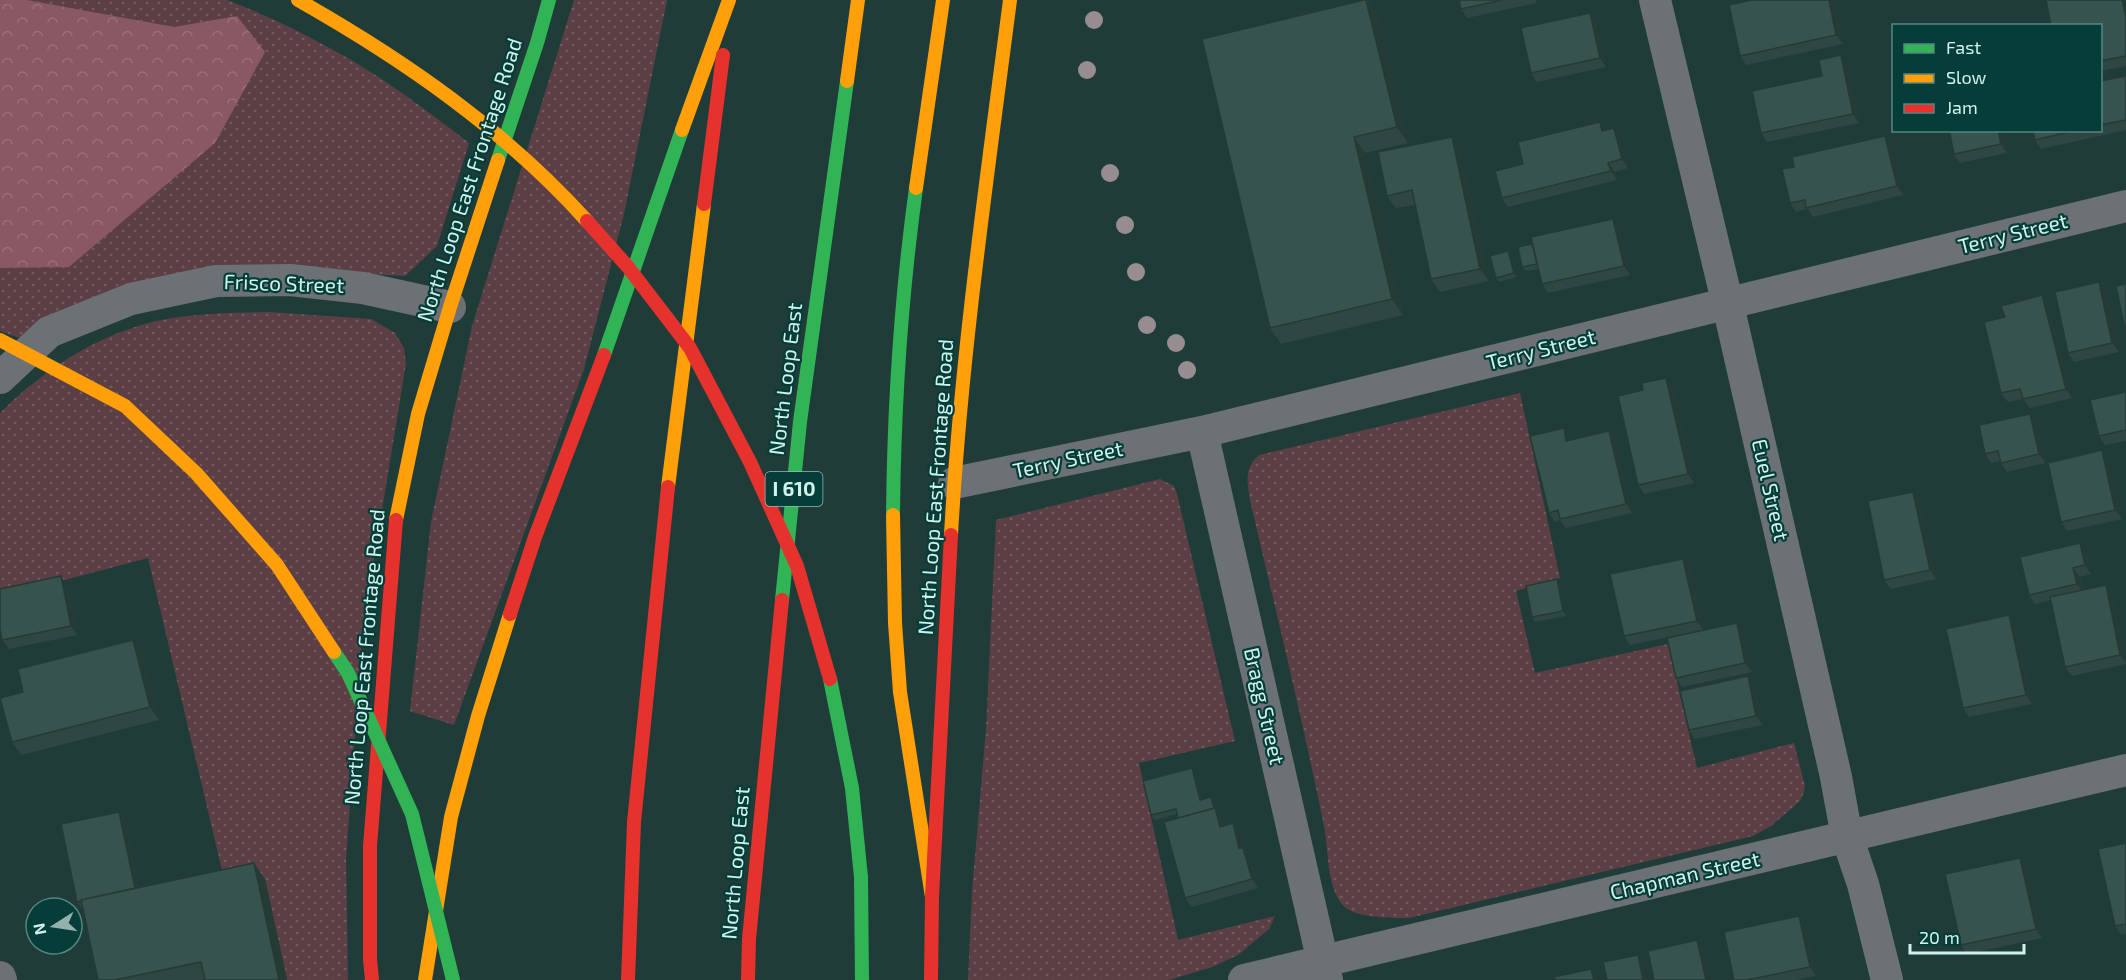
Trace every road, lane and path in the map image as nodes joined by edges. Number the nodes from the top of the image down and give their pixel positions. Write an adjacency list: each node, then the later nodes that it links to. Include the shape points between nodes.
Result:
1 (298, 0): 24 (main road, bridge, via 354,32 452,98 554,185 628,267 690,348 750,462 797,566 829,672 852,788 861,877)
2 (549, 0): 10 (main road, North Loop East Frontage Road)
3 (729, 0): 20 (main road, via 535,537 477,716 451,817); 22 (main road, via 662,531 634,822)
4 (858, 0): 23 (main road, North Loop East / I 610, via 800,422)
5 (943, 0): 17 (main road, via 909,242 894,454 895,625 902,702)
6 (1655, 0): 9 (street, Euel Street)
7 (1010, 1): 14 (main road, North Loop East Frontage Road, via 972,288)
8 (2126, 206): 9 (street, Terry Street)
9 (1728, 305): 13 (street, Terry Street); 16 (street, Euel Street)
10 (450, 307): 12 (street, Frisco Street, via 363,288 290,280 216,281 130,299 49,332); 19 (main road, North Loop East Frontage Road, via 418,414 395,526 370,846)
11 (0, 340): 21 (main road, bridge, via 125,406 196,473 277,565 348,673 412,814)
12 (0, 378)
13 (1202, 432): 14 (street, Terry Street); 18 (street, Bragg Street)
14 (954, 483): 17 (main road, North Loop East Frontage Road)
15 (2126, 770): 16 (street, Chapman Street)
16 (1848, 837): 18 (street, Chapman Street); 27 (street, Euel Street)
17 (932, 897): 25 (main road, North Loop East Frontage Road)
18 (1325, 971): 26 (street, Chapman Street)
19 (372, 980)
20 (425, 980)
21 (453, 980)
22 (628, 980)
23 (748, 980)
24 (862, 980)
25 (931, 980)
26 (1244, 980)
27 (1887, 980)

